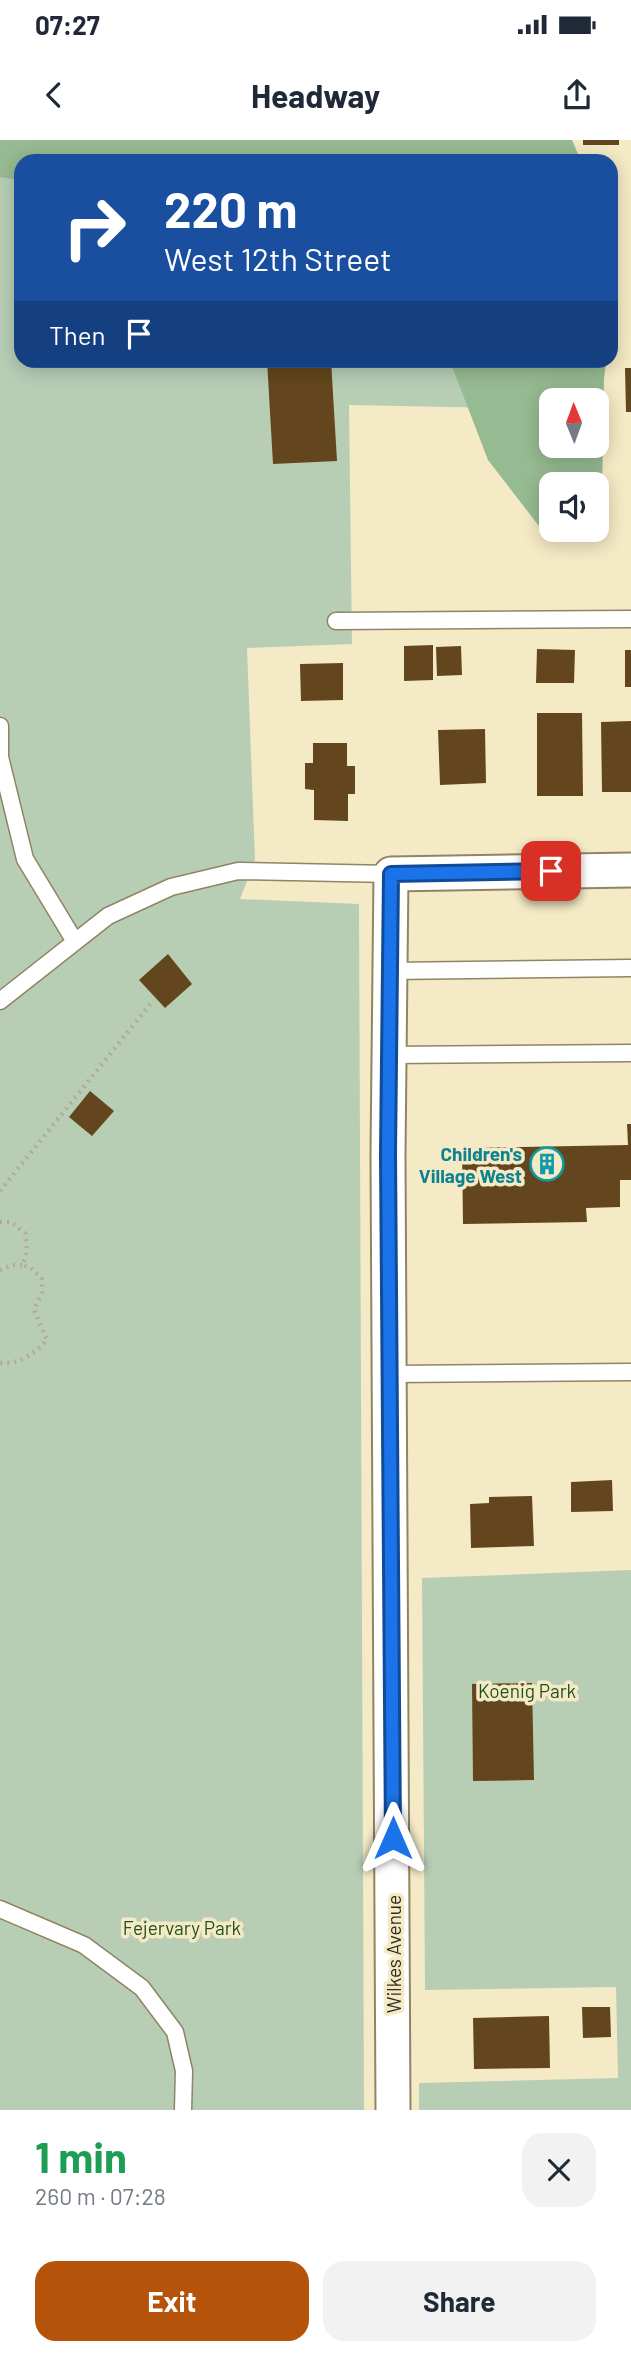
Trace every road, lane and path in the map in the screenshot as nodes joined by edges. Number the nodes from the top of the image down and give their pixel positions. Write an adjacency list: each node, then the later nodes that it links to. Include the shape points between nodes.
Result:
1 (631, 619): 2 (lane)
2 (336, 621)
3 (0, 726): 6 (lane, via 0,757 25,859)
4 (631, 870): 5 (street)
5 (391, 874): 6 (lane, via 238,871 171,887 108,916); 8 (street, Wilkes Avenue)
6 (74, 940): 9 (lane)
7 (631, 968): 8 (lane)
8 (390, 971): 12 (street, Wilkes Avenue)
9 (0, 1001)
10 (152, 1002): 13 (path)
11 (631, 1053): 12 (lane)
12 (389, 1055): 19 (street, Wilkes Avenue)
13 (0, 1191)
14 (0, 1222): 15 (path, via 11,1222 25,1233)
15 (23, 1265): 16 (path); 17 (path, via 42,1279 43,1292 34,1310 47,1340 33,1355)
16 (0, 1270)
17 (0, 1363)
18 (631, 1371): 19 (lane)
19 (391, 1374): 22 (street, Wilkes Avenue)
20 (0, 1909): 21 (lane, via 83,1945 142,1987 175,2032 184,2071)
21 (183, 2110)
22 (393, 2110)

